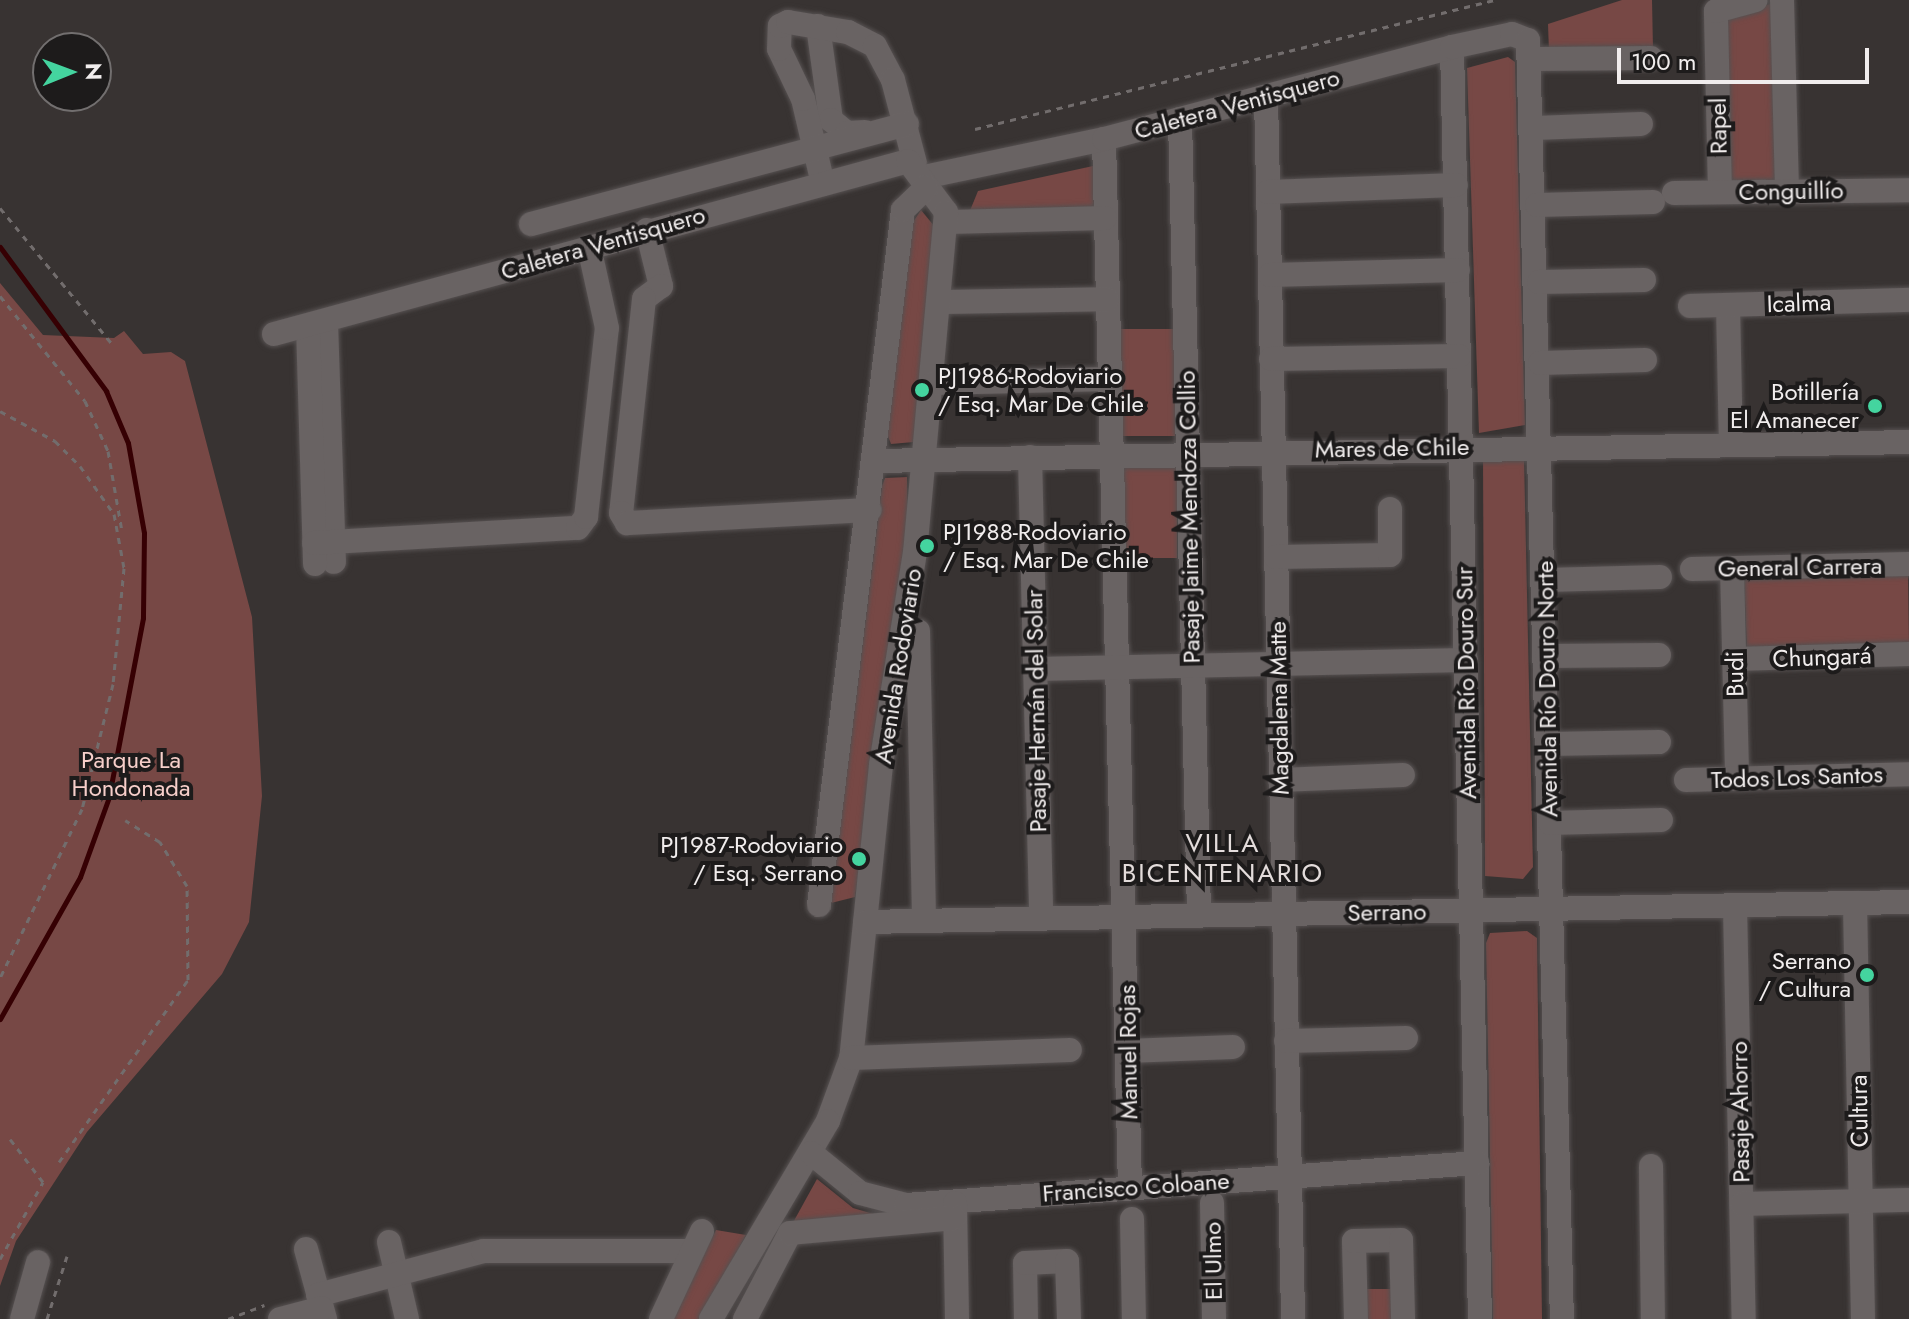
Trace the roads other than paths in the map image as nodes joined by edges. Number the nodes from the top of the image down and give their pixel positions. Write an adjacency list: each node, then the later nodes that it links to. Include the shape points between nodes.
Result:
1 (1756, 0): 21 (street, Rapel, via 1716,11)
2 (1782, 0): 19 (street)
3 (818, 26): 9 (street, via 875,46); 12 (street, via 831,120 847,133); 14 (street, via 788,22 778,38)
4 (1452, 47): 6 (street, Caletera Ventisquero, via 1512,34 1528,40); 7 (street, Caletera Ventisquero); 17 (street, Avenida Río Douro Sur)
5 (1651, 58): 6 (street)
6 (1534, 59): 11 (street, Avenida Río Douro Norte)
7 (1266, 97): 8 (street, Caletera Ventisquero); 20 (street, Magdalena Matte)
8 (1180, 119): 13 (street, Caletera Ventisquero); 49 (street, Pasaje Jaime Mendoza Collio)
9 (907, 124): 12 (street); 15 (street)
10 (1641, 124): 11 (street)
11 (1535, 128): 22 (street, Avenida Río Douro Norte)
12 (877, 131): 14 (street)
13 (1104, 139): 15 (street, Caletera Ventisquero); 23 (street, Manuel Rojas)
14 (814, 147): 16 (street); 25 (street)
15 (922, 176): 16 (street, Caletera Ventisquero); 24 (street); 54 (street, Avenida Rodoviario, via 903,210)
16 (823, 184): 26 (street, Caletera Ventisquero)
17 (1456, 185): 20 (street); 28 (street, Avenida Río Douro Sur)
18 (1909, 190): 19 (street, Conguillío)
19 (1787, 191): 21 (street, Conguillío)
20 (1268, 192): 29 (street, Magdalena Matte)
21 (1720, 192): 22 (street, Conguillío)
22 (1537, 205): 31 (street, Avenida Río Douro Norte)
23 (1105, 218): 24 (street); 32 (street, Manuel Rojas)
24 (948, 222): 34 (street, Avenida Rodoviario)
25 (531, 224)
26 (647, 230): 27 (street, Caletera Ventisquero); 56 (street, via 661,286 644,299 621,513 627,523)
27 (589, 247): 37 (street, Caletera Ventisquero); 37 (street, via 607,328 586,517 578,528 324,553)
28 (1458, 270): 29 (street); 39 (street, Avenida Río Douro Sur)
29 (1270, 275): 40 (street, Magdalena Matte)
30 (1644, 280): 31 (street)
31 (1539, 282): 42 (street, Avenida Río Douro Norte)
32 (1107, 299): 34 (street); 43 (street, Manuel Rojas)
33 (1909, 300): 35 (street, Icalma)
34 (941, 302): 44 (street, Avenida Rodoviario)
35 (1728, 305): 36 (street, Icalma); 46 (street)
36 (1690, 306)
37 (317, 324): 38 (street, Caletera Ventisquero)
38 (274, 334)
39 (1459, 356): 40 (street); 48 (street, Avenida Río Douro Sur)
40 (1271, 359): 50 (street, Magdalena Matte)
41 (1645, 360): 42 (street)
42 (1540, 363): 47 (street, Avenida Río Douro Norte)
43 (1109, 379): 44 (street); 51 (street, Manuel Rojas)
44 (933, 383): 53 (street, Avenida Rodoviario)
45 (1909, 442): 46 (street, Mares de Chile)
46 (1731, 443): 47 (street, Mares de Chile)
47 (1542, 444): 48 (street, Mares de Chile); 62 (street, Avenida Río Douro Norte)
48 (1461, 446): 50 (street, Mares de Chile); 68 (street, Avenida Río Douro Sur)
49 (1187, 451): 50 (street, Mares de Chile); 51 (street, Mares de Chile); 70 (street, Pasaje Jaime Mendoza Collio)
50 (1273, 451): 57 (street, Magdalena Matte)
51 (1111, 453): 52 (street, Mares de Chile); 71 (street, Manuel Rojas)
52 (1030, 457): 53 (street, Mares de Chile); 72 (street, Pasaje Hernán del Solar)
53 (925, 460): 54 (street, Mares de Chile); 63 (street, Avenida Rodoviario)
54 (875, 461): 56 (street, Avenida Rodoviario)
55 (1390, 509): 57 (street, via 1390,555)
56 (870, 510): 84 (street, Avenida Rodoviario, via 826,749)
57 (1276, 557): 69 (street, Magdalena Matte)
58 (1909, 564): 59 (street, General Carrera)
59 (1732, 568): 60 (street, General Carrera); 67 (street, Budi)
60 (1692, 569)
61 (1660, 577): 62 (street)
62 (1545, 580): 66 (street, Avenida Río Douro Norte)
63 (908, 623): 92 (street, via 918,624); 93 (street, Avenida Rodoviario, via 881,765)
64 (1909, 654): 67 (street, Chungará)
65 (1659, 655): 66 (street)
66 (1547, 656): 74 (street, Avenida Río Douro Norte)
67 (1734, 659): 77 (street, Budi)
68 (1466, 660): 69 (street); 87 (street, Avenida Río Douro Sur)
69 (1278, 662): 70 (street); 78 (street, Magdalena Matte)
70 (1192, 664): 71 (street); 89 (street, Pasaje Jaime Mendoza Collio)
71 (1117, 667): 72 (street); 90 (street, Manuel Rojas)
72 (1035, 669): 91 (street, Pasaje Hernán del Solar)
73 (1659, 742): 74 (street)
74 (1548, 744): 81 (street, Avenida Río Douro Norte)
75 (1909, 774): 77 (street, Todos Los Santos)
76 (1403, 775): 78 (street)
77 (1737, 779): 79 (street, Todos Los Santos)
78 (1280, 780): 88 (street, Magdalena Matte)
79 (1686, 780)
80 (1661, 820): 81 (street)
81 (1550, 823): 86 (street, Avenida Río Douro Norte)
82 (1909, 902): 83 (street, Serrano)
83 (1855, 903): 85 (street, Serrano); 106 (street, Cultura)
84 (819, 905)
85 (1735, 906): 86 (street, Serrano); 108 (street, Pasaje Ahorro)
86 (1552, 909): 87 (street, Serrano); 131 (street, Avenida Río Douro Norte)
87 (1471, 911): 88 (street, Serrano); 101 (street, Avenida Río Douro Sur)
88 (1283, 913): 89 (street, Serrano); 95 (street, Magdalena Matte)
89 (1199, 915): 90 (street, Serrano)
90 (1125, 917): 91 (street, Serrano); 98 (street, Manuel Rojas)
91 (1041, 918): 92 (street, Serrano)
92 (924, 920): 93 (street, Serrano)
93 (865, 922): 99 (street, Avenida Rodoviario)
94 (1406, 1038): 95 (street)
95 (1286, 1041): 103 (street, Magdalena Matte)
96 (1233, 1047): 98 (street)
97 (1070, 1050): 99 (street)
98 (1127, 1051): 104 (street, Manuel Rojas)
99 (851, 1058): 100 (street, Avenida Rodoviario)
100 (811, 1153): 109 (street, Francisco Coloane, via 874,1200); 120 (street, Avenida Rodoviario)
101 (1477, 1163): 103 (street, Francisco Coloane); 130 (street, Avenida Río Douro Sur)
102 (1651, 1166): 132 (street)
103 (1290, 1175): 104 (street, Francisco Coloane); 127 (street, Magdalena Matte)
104 (1130, 1188): 109 (street, Francisco Coloane)
105 (1909, 1200): 106 (street)
106 (1860, 1201): 108 (street); 134 (street, Cultura)
107 (1212, 1203): 126 (street, El Ulmo)
108 (1742, 1204): 133 (street, Pasaje Ahorro)
109 (955, 1209): 121 (street, via 790,1233); 122 (street)
110 (1132, 1219): 125 (street)
111 (389, 1242): 114 (street)
112 (306, 1249): 115 (street)
113 (38, 1262): 116 (street)
114 (396, 1277): 115 (street); 118 (street); 119 (street, via 483,1251 697,1241)
115 (322, 1307): 117 (street)
116 (22, 1319)
117 (280, 1319)
118 (407, 1319)
119 (661, 1319)
120 (711, 1319)
121 (745, 1319)
122 (957, 1319)
123 (1026, 1319): 124 (street, via 1025,1263 1067,1261)
124 (1069, 1319)
125 (1134, 1319)
126 (1214, 1319)
127 (1293, 1319)
128 (1356, 1319): 129 (street, via 1354,1241 1401,1240)
129 (1403, 1319)
130 (1480, 1319)
131 (1562, 1319)
132 (1653, 1319)
133 (1744, 1319)
134 (1863, 1319)

